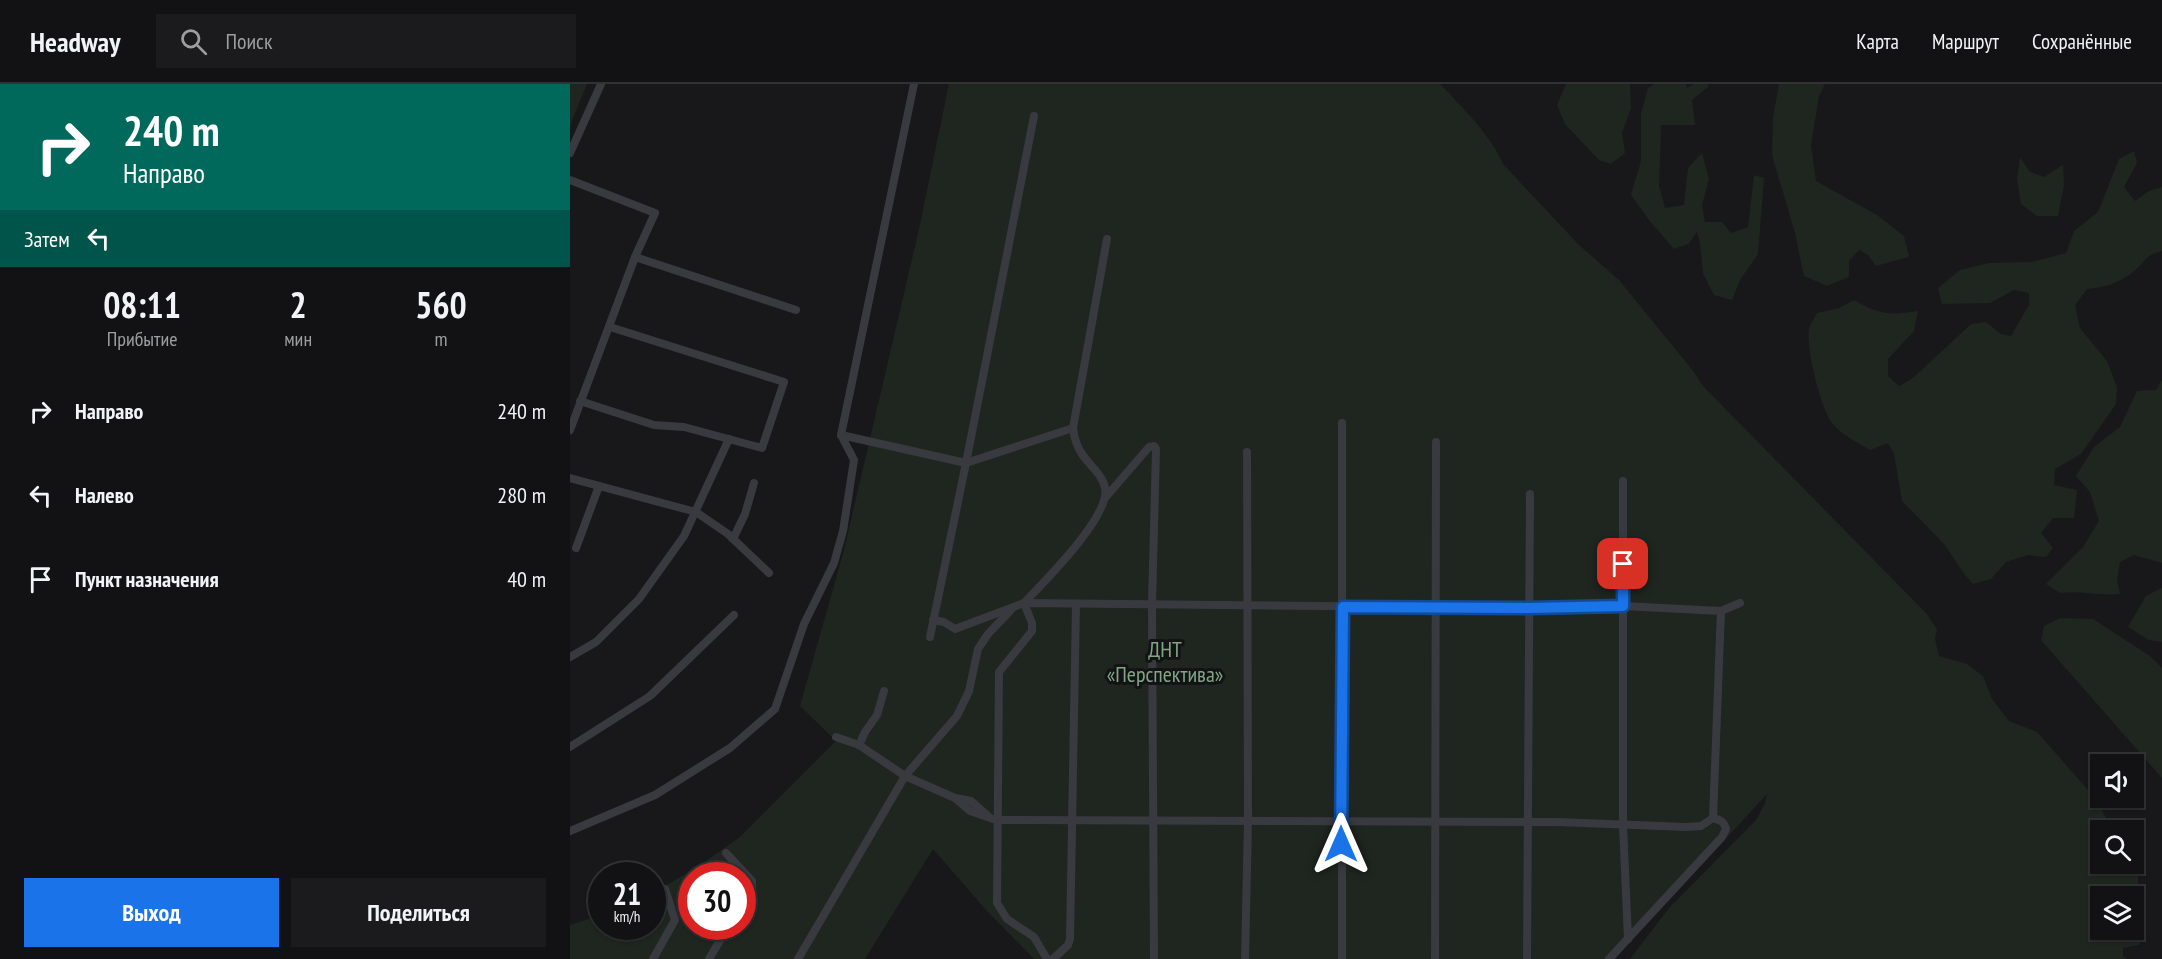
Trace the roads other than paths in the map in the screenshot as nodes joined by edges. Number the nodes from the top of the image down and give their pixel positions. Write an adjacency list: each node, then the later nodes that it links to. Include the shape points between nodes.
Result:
1 (601, 84): 4 (street)
2 (914, 84): 14 (street)
3 (1034, 116): 18 (street)
4 (570, 153)
5 (570, 180): 7 (street, via 655,213)
6 (1107, 239): 12 (street)
7 (635, 257): 8 (street); 9 (street)
8 (795, 310)
9 (609, 327): 10 (street); 15 (street, via 784,382 762,448)
10 (580, 401): 13 (street); 15 (street, via 654,425 684,427)
11 (1342, 423): 35 (street)
12 (1073, 428): 18 (street); 24 (street, via 1080,452 1104,483)
13 (570, 430)
14 (841, 435): 18 (street); 57 (street, via 854,460 843,531 834,562 804,624 775,709 730,748 655,795)
15 (729, 439): 25 (street)
16 (1436, 442): 36 (street)
17 (1247, 452): 33 (street)
18 (966, 463): 40 (street)
19 (570, 478): 22 (street)
20 (1623, 481): 34 (street)
21 (754, 483): 26 (street)
22 (599, 486): 25 (street); 27 (street)
23 (1530, 494): 37 (street)
24 (1105, 498): 30 (street, via 1065,561); 32 (street, via 1154,446)
25 (696, 512): 26 (street); 42 (street, via 684,536 639,599 596,642)
26 (733, 539): 28 (street)
27 (576, 548)
28 (769, 573)
29 (1740, 603): 38 (street)
30 (1020, 604): 31 (street); 40 (street, via 955,629); 47 (street, via 978,649 969,691 957,717); 48 (street, via 1032,623 1032,631 999,672)
31 (1076, 604): 32 (street); 49 (street)
32 (1152, 605): 33 (street); 50 (street)
33 (1248, 606): 35 (street); 52 (street)
34 (1623, 606): 37 (street); 38 (street); 56 (street)
35 (1343, 607): 36 (street); 53 (street)
36 (1434, 607): 37 (street); 54 (street)
37 (1529, 608): 55 (street)
38 (1721, 611): 51 (street)
39 (734, 615): 46 (street, via 650,696)
40 (933, 620): 41 (street)
41 (930, 637)
42 (570, 657)
43 (884, 691): 45 (street, via 877,715)
44 (836, 737): 45 (street)
45 (860, 745): 47 (street)
46 (570, 747)
47 (905, 776): 48 (street, via 955,798 970,811); 67 (street)
48 (992, 818): 49 (street); 68 (street, via 997,903 1007,919 1034,936)
49 (1074, 819): 50 (street); 69 (street, via 1071,939)
50 (1153, 819): 52 (street); 70 (street)
51 (1713, 819): 56 (street, via 1701,826); 62 (street, via 1725,824 1722,837)
52 (1248, 820): 53 (street); 71 (street)
53 (1341, 820): 54 (street); 72 (street)
54 (1434, 821): 55 (street); 73 (street)
55 (1528, 822): 56 (street); 74 (street)
56 (1623, 825): 62 (street)
57 (570, 831)
58 (726, 853): 59 (street)
59 (734, 862)
60 (666, 893): 61 (street, via 675,920)
61 (666, 936)
62 (1628, 939): 75 (street)
63 (664, 940): 65 (street)
64 (720, 940): 66 (street)
65 (653, 959)
66 (709, 959)
67 (798, 959)
68 (1047, 959)
69 (1053, 959)
70 (1154, 959)
71 (1245, 959)
72 (1342, 959)
73 (1435, 959)
74 (1527, 959)
75 (1608, 959)

